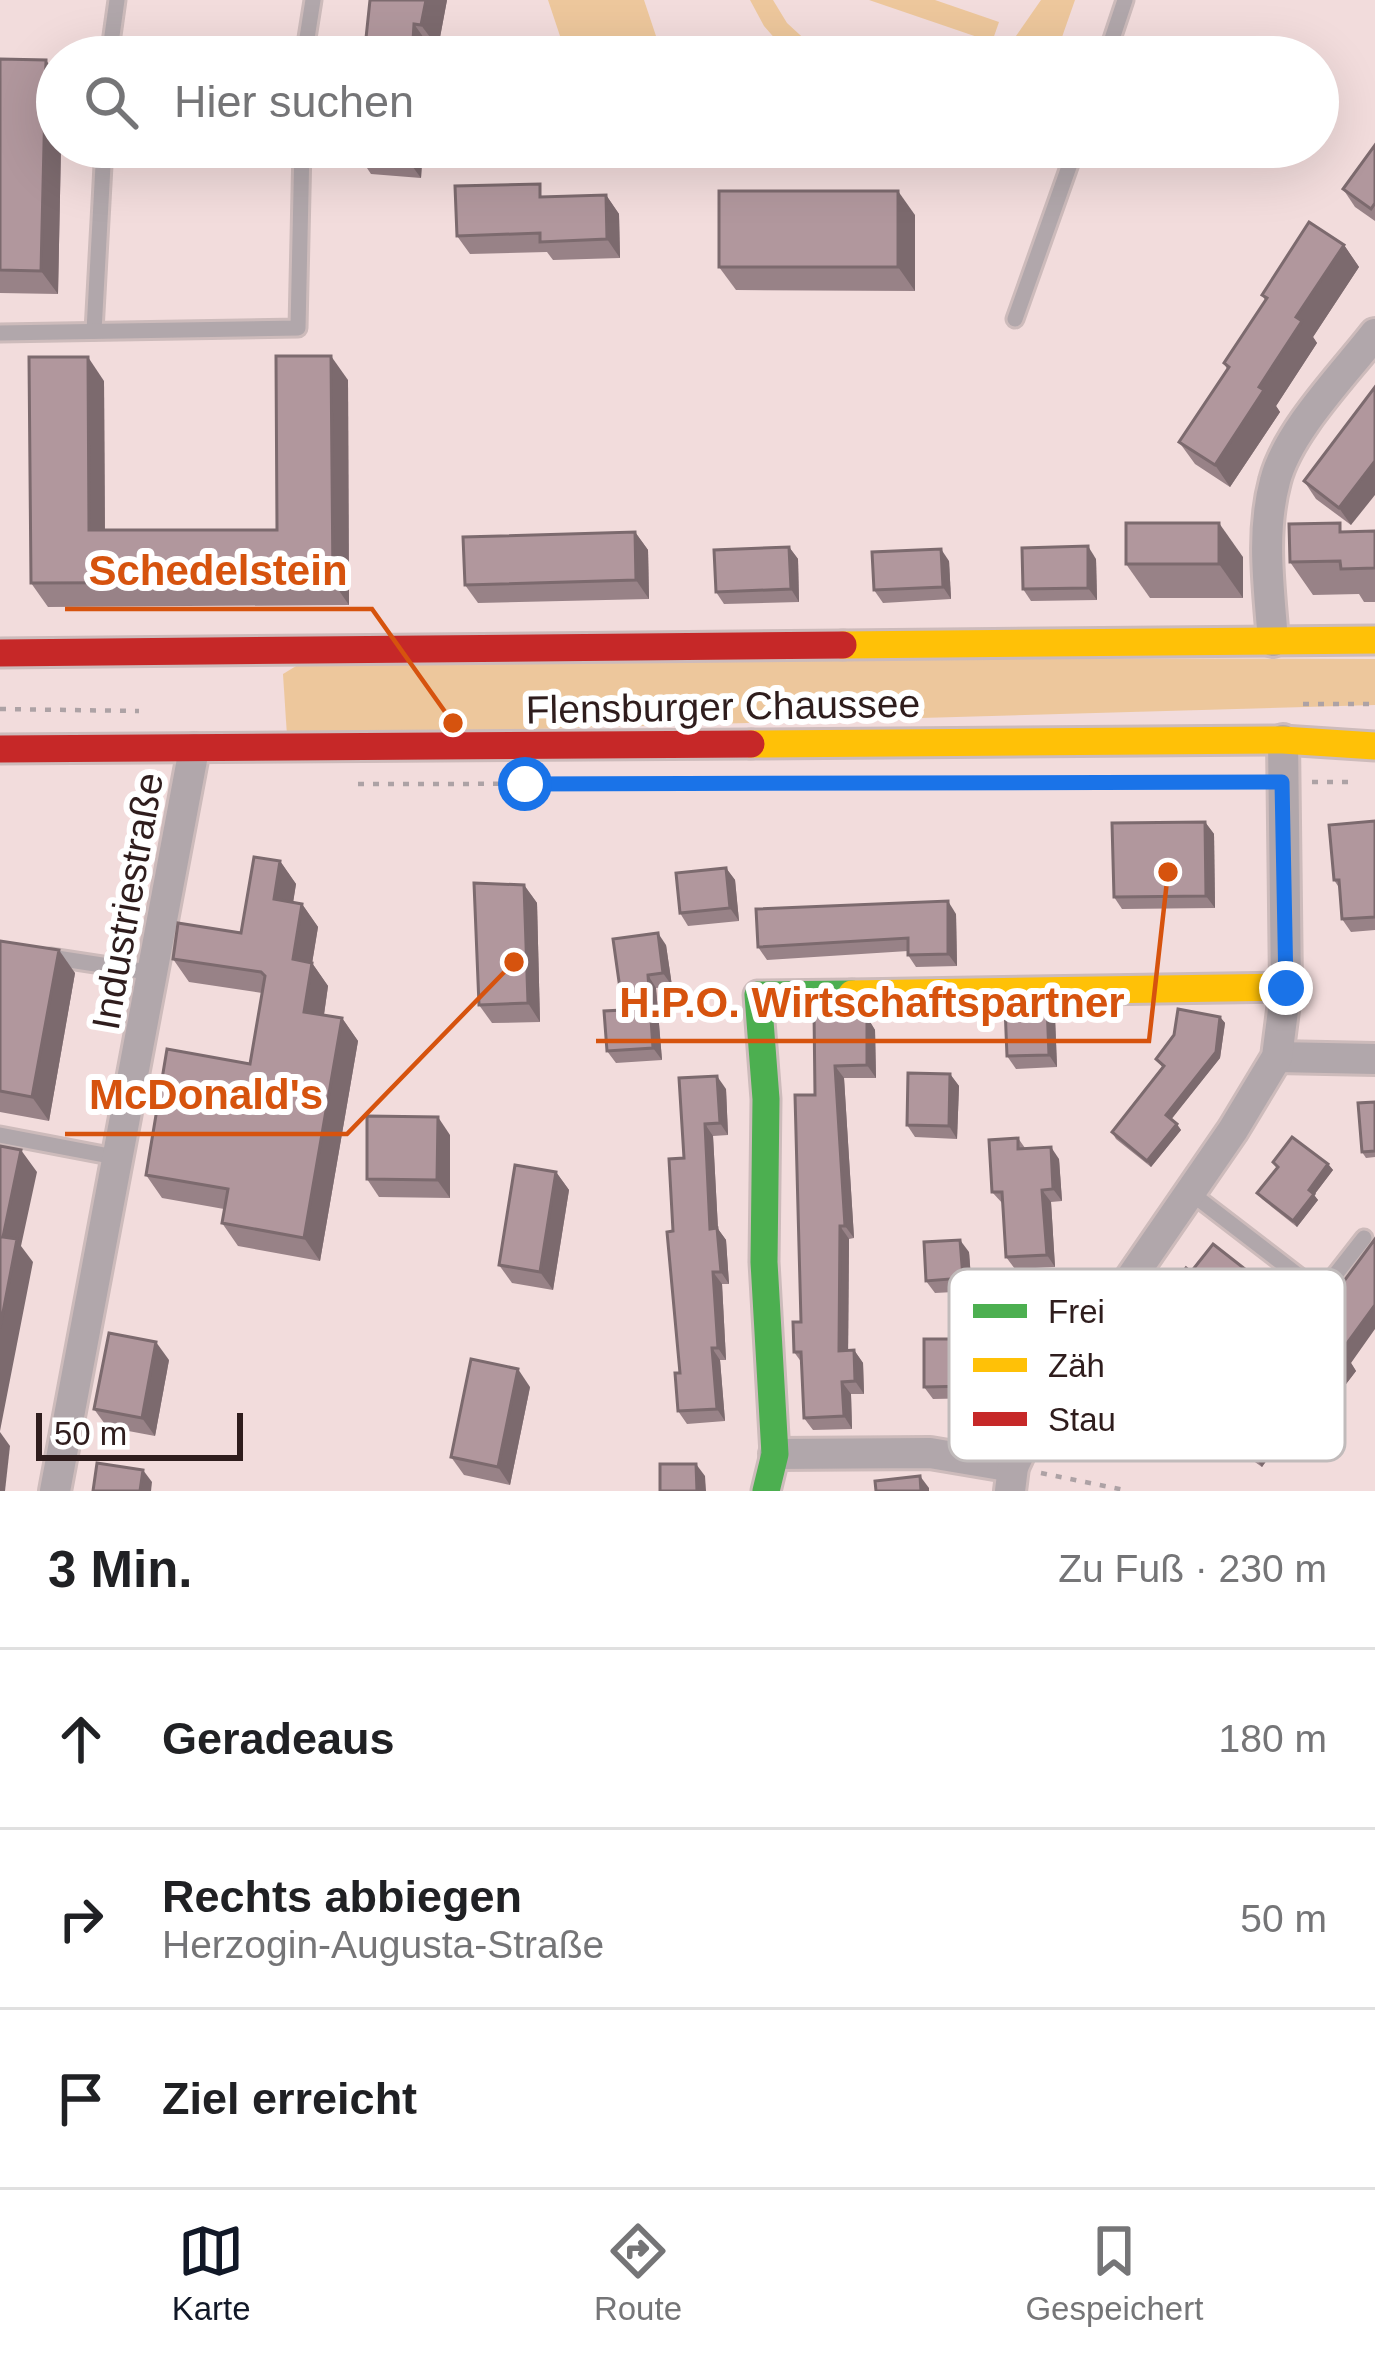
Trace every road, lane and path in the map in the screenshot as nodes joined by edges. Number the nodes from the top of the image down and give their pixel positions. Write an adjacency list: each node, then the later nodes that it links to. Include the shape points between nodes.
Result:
1 (117, 0): 4 (lane)
2 (313, 0): 5 (lane)
3 (1125, 0): 6 (lane)
4 (113, 36)
5 (307, 36)
6 (1113, 36)
7 (103, 168): 11 (lane)
8 (302, 168): 11 (lane, via 298,328)
9 (1069, 168): 10 (lane)
10 (1016, 319)
11 (94, 331): 12 (lane)
12 (0, 333)
13 (1375, 334): 14 (street, via 1275,478 1266,548)
14 (1273, 640): 15 (street, Flensburger Chaussee); 16 (street, Flensburger Chaussee)
15 (1375, 640)
16 (0, 653)
17 (1282, 740): 18 (street, Flensburger Chaussee); 20 (street, Flensburger Chaussee); 21 (street)
18 (1375, 746)
19 (0, 749): 20 (street, Flensburger Chaussee)
20 (194, 749): 25 (street, Industriestraße)
21 (1282, 782): 22 (path); 23 (path); 26 (street)
22 (1375, 782)
23 (352, 784)
24 (22, 953): 25 (lane)
25 (154, 973): 30 (street, Industriestraße)
26 (1286, 988): 27 (street); 36 (street, via 758,995)
27 (1277, 1057): 28 (street); 31 (street)
28 (1375, 1060)
29 (0, 1135): 30 (lane)
30 (119, 1159): 40 (street, Industriestraße)
31 (1191, 1193): 33 (street); 34 (lane)
32 (1364, 1238): 35 (lane)
33 (1138, 1269)
34 (1291, 1269)
35 (1340, 1269)
36 (775, 1454): 37 (street); 41 (street)
37 (949, 1459)
38 (955, 1461): 39 (street)
39 (1011, 1479): 42 (path)
40 (55, 1491)
41 (766, 1491)
42 (1130, 1491)

